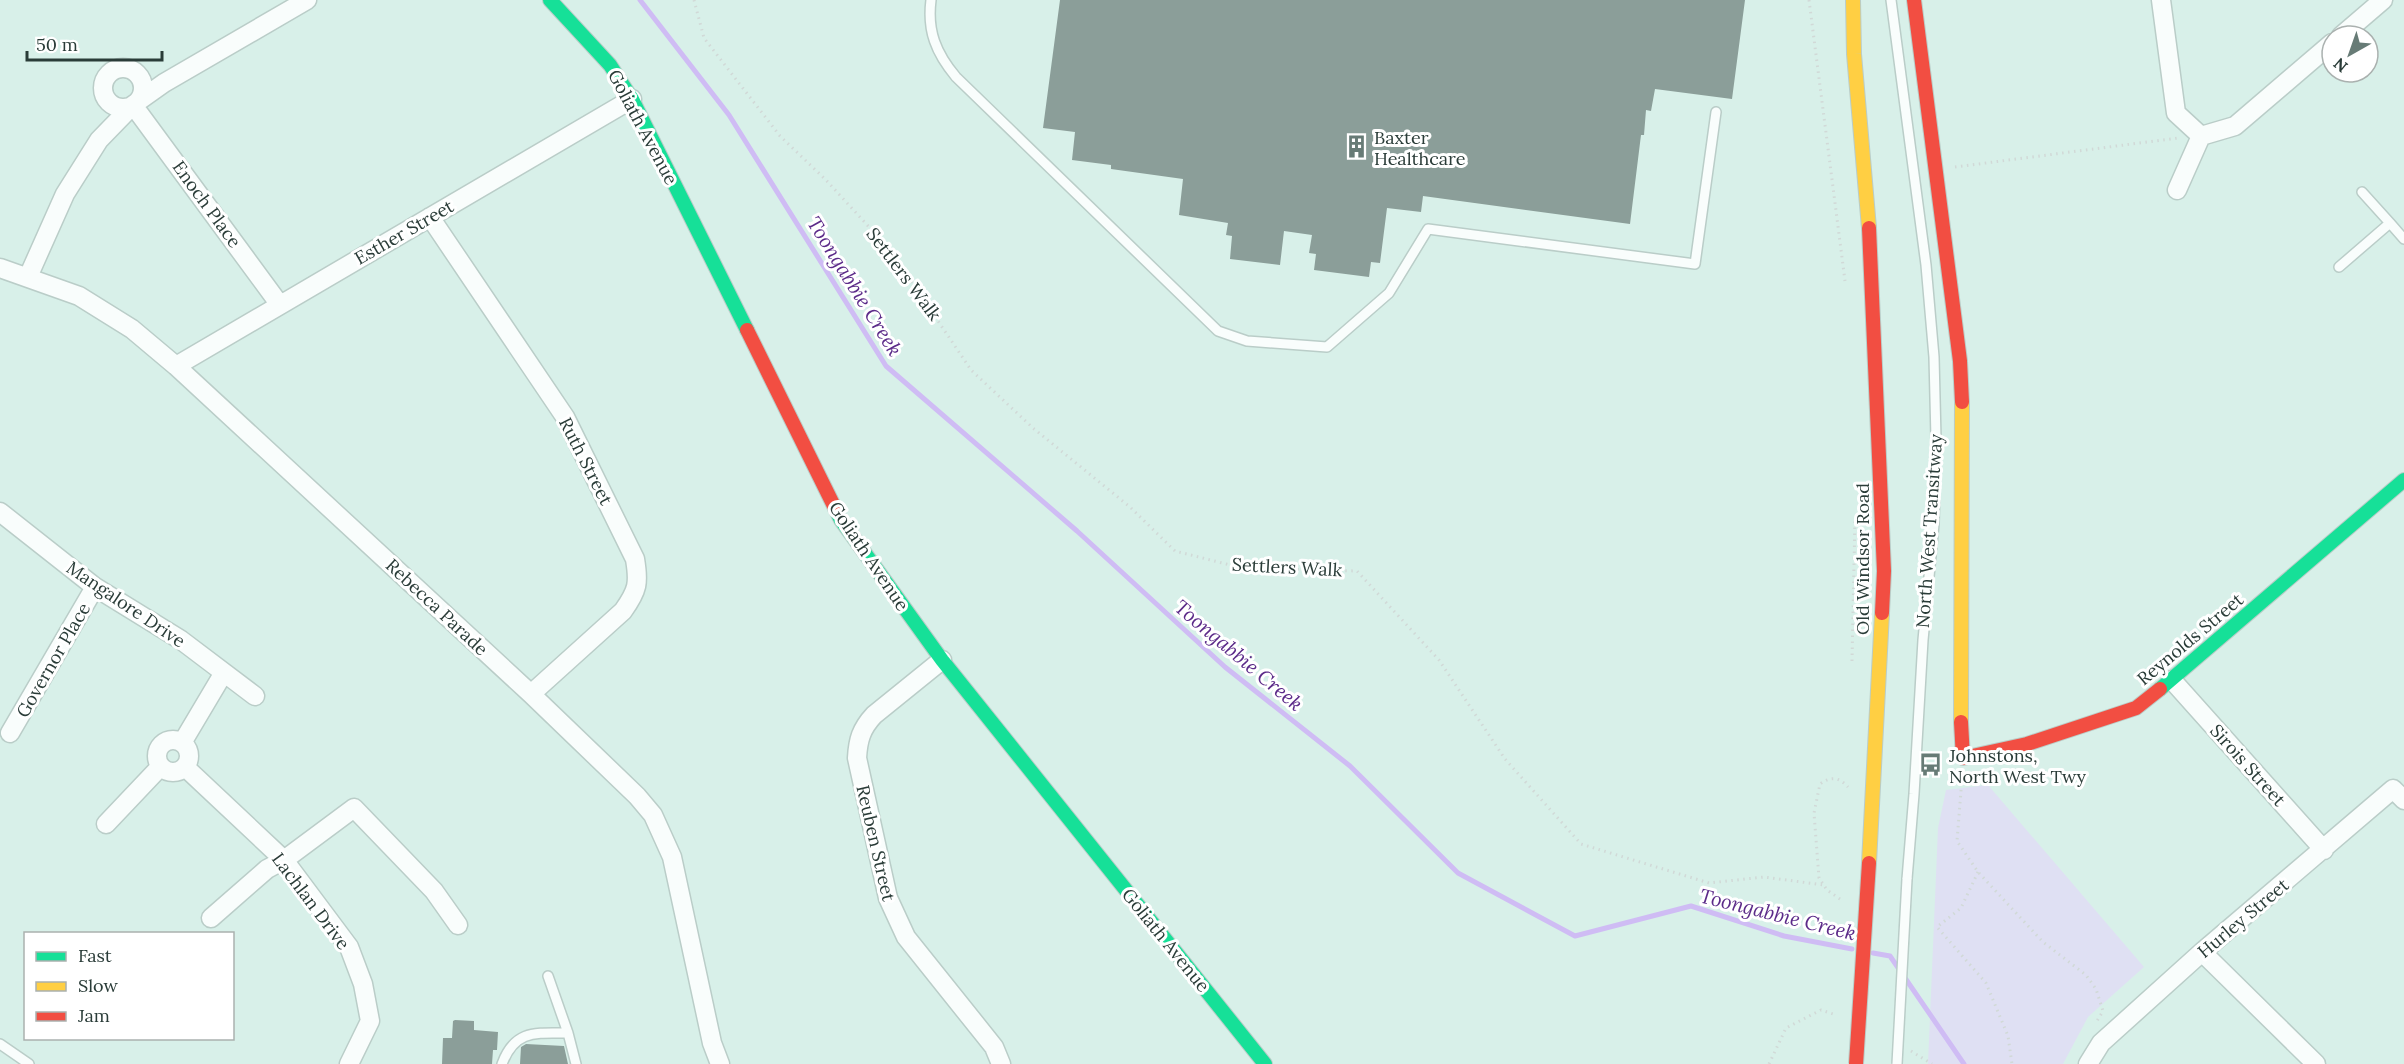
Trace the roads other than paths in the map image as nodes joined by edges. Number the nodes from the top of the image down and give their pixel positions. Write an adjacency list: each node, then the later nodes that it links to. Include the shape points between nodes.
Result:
1 (307, 0): 14 (street)
2 (550, 0): 13 (main road, Goliath Avenue, via 610,65)
3 (931, 0): 15 (lane, via 931,37 941,59 956,77 1218,331 1247,341 1327,347 1389,293 1428,229 1695,264)
4 (1844, 0): 12 (main road, Old Windsor Road)
5 (1853, 0): 12 (main road, Old Windsor Road)
6 (1892, 0): 57 (lane, North West Transitway, bridge, via 1926,265 1936,439 1934,524 1923,640)
7 (1914, 0): 32 (main road, Reynolds Street, via 1960,361 1963,758 2027,744 2136,708)
8 (2161, 0): 16 (street, via 2176,113)
9 (2383, 0): 10 (street)
10 (2355, 24)
11 (2320, 53): 16 (street, via 2235,126)
12 (1854, 54): 56 (main road, Old Windsor Road, bridge, via 1872,266 1884,571)
13 (632, 99): 19 (street, Esther Street); 30 (main road, Goliath Avenue, via 842,520)
14 (133, 105): 24 (street, via 99,140 65,194); 25 (street, Enoch Place)
15 (1716, 112)
16 (2201, 136): 17 (street)
17 (2177, 190)
18 (2362, 192): 20 (lane)
19 (430, 217): 25 (street, Esther Street); 33 (street, Ruth Street, via 565,417 635,559 639,580 623,611)
20 (2390, 223): 21 (lane); 22 (lane)
21 (2404, 239)
22 (2339, 267)
23 (0, 268): 24 (street, Rebecca Parade)
24 (28, 277): 26 (street, Rebecca Parade, via 79,296 106,312)
25 (280, 305): 26 (street, Esther Street)
26 (176, 366): 33 (street, Rebecca Parade)
27 (2404, 480): 32 (main road, Reynolds Street)
28 (0, 512): 29 (street, Mangalore Drive)
29 (95, 587): 31 (street, Mangalore Drive, via 181,640); 35 (street, Governor Place)
30 (942, 660): 54 (street, Reuben Street, via 869,720 858,739 857,758 895,917 906,937 994,1047); 55 (main road, Goliath Avenue)
31 (223, 674): 34 (street, Mangalore Drive); 36 (street)
32 (2172, 680): 41 (street, Sirois Street)
33 (531, 694): 53 (street, Rebecca Parade, via 653,815 672,857 712,1043)
34 (255, 696)
35 (10, 733)
36 (182, 743): 37 (street, via 170,740 159,748); 38 (street, via 189,755)
37 (160, 767): 38 (street, via 172,772); 40 (street)
38 (184, 767): 42 (street, Lachlan Drive)
39 (2404, 800): 41 (street, Hurley Street, via 2393,789)
40 (106, 824)
41 (2324, 850): 45 (street, Hurley Street)
42 (284, 860): 43 (street, via 249,882); 44 (street, via 354,808 434,891); 50 (street, Lachlan Drive, via 349,946 363,984 370,1022)
43 (211, 918)
44 (458, 925)
45 (2202, 952): 58 (street, Hurley Street, via 2101,1043); 59 (street)
46 (548, 976): 47 (lane)
47 (568, 1033): 51 (lane, via 528,1034 512,1045); 52 (lane)
48 (0, 1044): 49 (lane)
49 (29, 1064)
50 (349, 1064)
51 (502, 1064)
52 (576, 1064)
53 (720, 1064)
54 (1001, 1064)
55 (1265, 1064)
56 (1857, 1064)
57 (1897, 1064)
58 (2088, 1064)
59 (2316, 1064)

